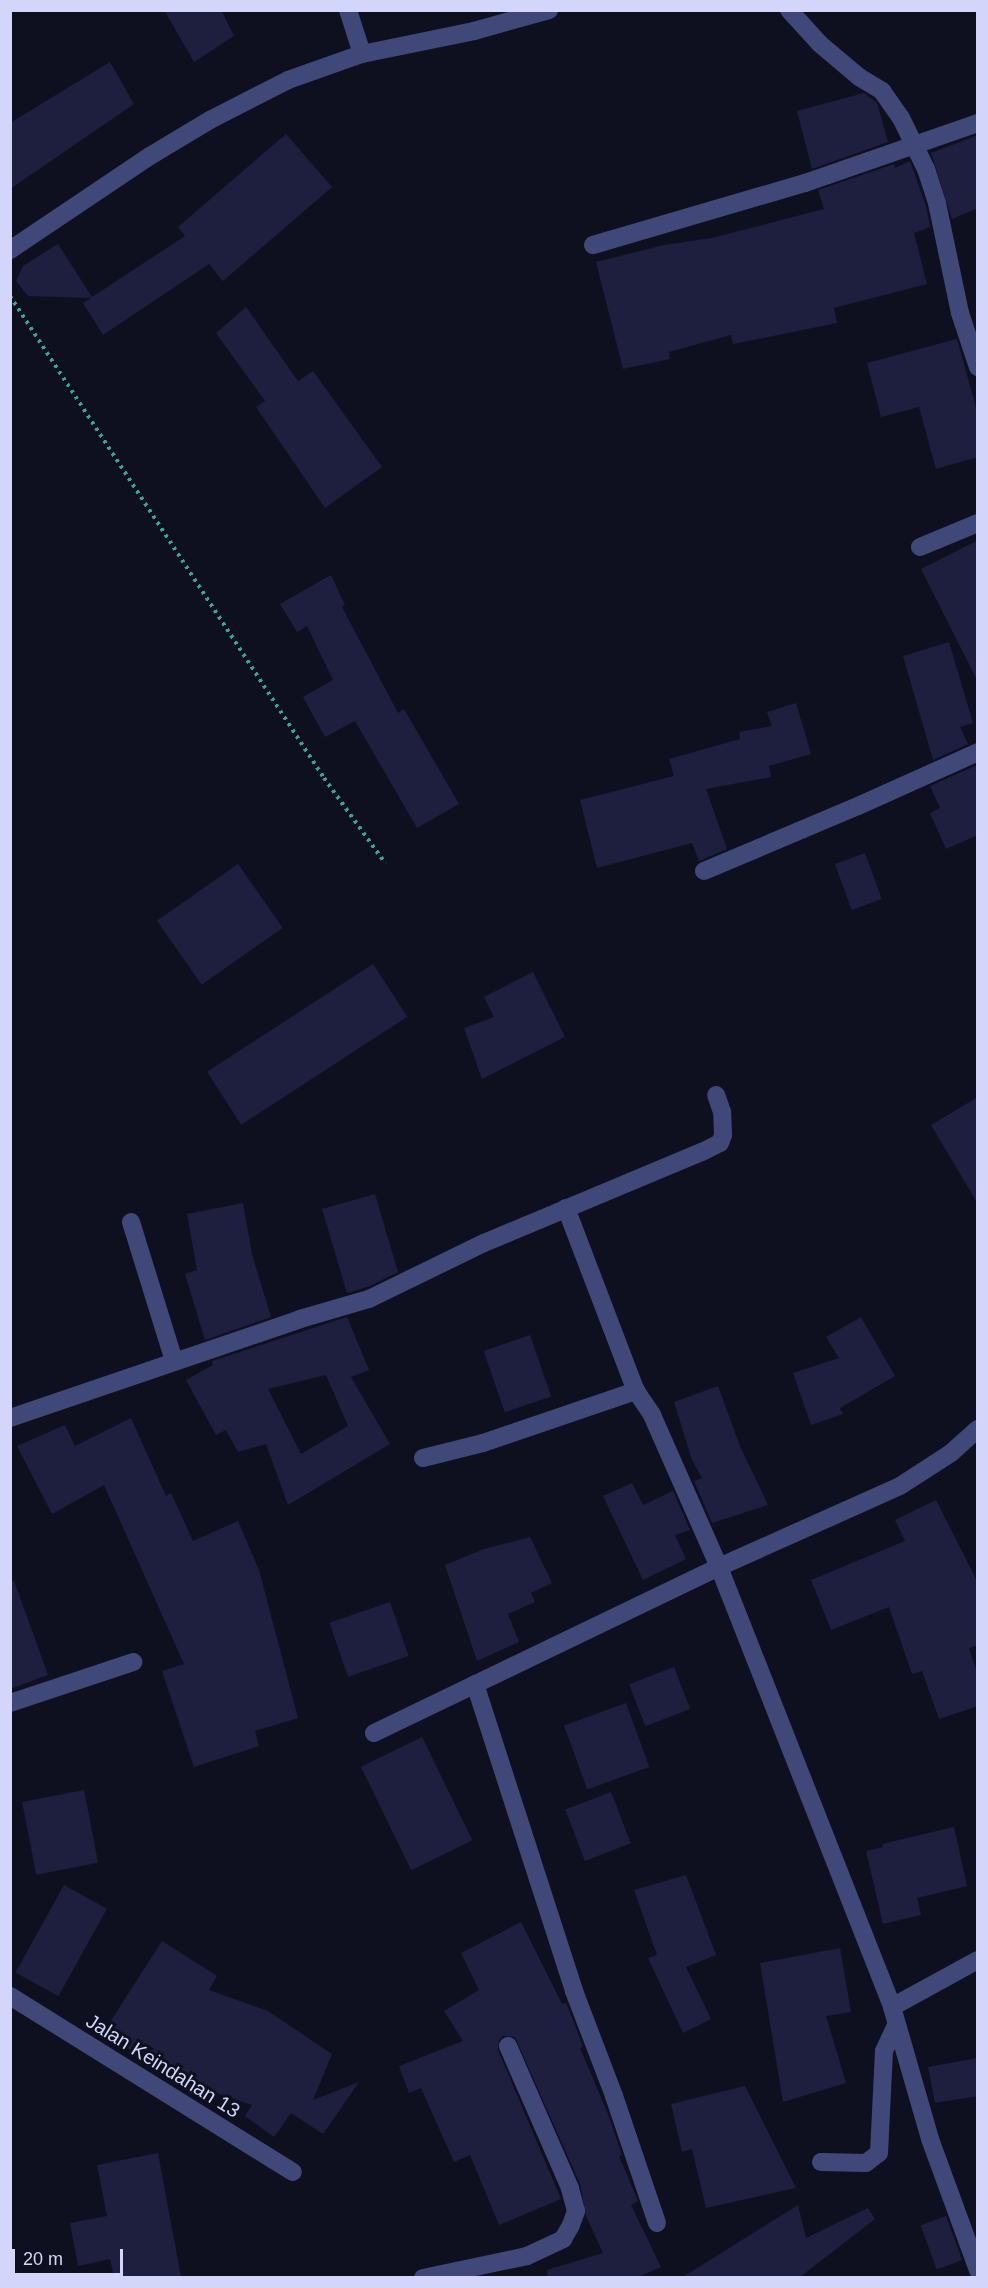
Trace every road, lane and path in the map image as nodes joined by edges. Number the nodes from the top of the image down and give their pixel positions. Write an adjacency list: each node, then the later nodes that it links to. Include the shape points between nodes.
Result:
1 (348, 10): 4 (street)
2 (549, 10): 4 (street, via 474,31)
3 (789, 10): 6 (street, via 820,44 882,91)
4 (362, 54): 8 (street, via 288,80 210,120)
5 (978, 123): 6 (street)
6 (915, 146): 7 (street, via 805,183); 10 (street, via 937,202 960,313)
7 (592, 245)
8 (10, 250)
9 (10, 297): 14 (path, via 324,778)
10 (978, 367)
11 (978, 524): 12 (street)
12 (920, 547)
13 (978, 752): 15 (street)
14 (386, 863)
15 (704, 871)
16 (716, 1095): 17 (street, via 724,1128 720,1143)
17 (566, 1208): 19 (street, via 369,1299); 20 (street)
18 (131, 1222): 19 (street)
19 (174, 1361): 21 (street)
20 (636, 1391): 23 (street, via 483,1443); 24 (street, via 652,1415)
21 (10, 1418)
22 (975, 1437): 24 (street, via 900,1486)
23 (423, 1458)
24 (719, 1567): 26 (street); 31 (street)
25 (133, 1662): 27 (street)
26 (475, 1684): 28 (street); 35 (street, via 574,1991)
27 (10, 1703)
28 (374, 1733)
29 (978, 1960): 31 (street)
30 (10, 1996): 34 (street, Jalan Keindahan 13)
31 (894, 2016): 33 (street, via 884,2051 879,2153 866,2163); 36 (street, via 930,2139)
32 (508, 2046): 37 (street, via 570,2188 576,2211 571,2225 563,2239 527,2256)
33 (821, 2162)
34 (293, 2172)
35 (657, 2223)
36 (978, 2270)
37 (423, 2277)

